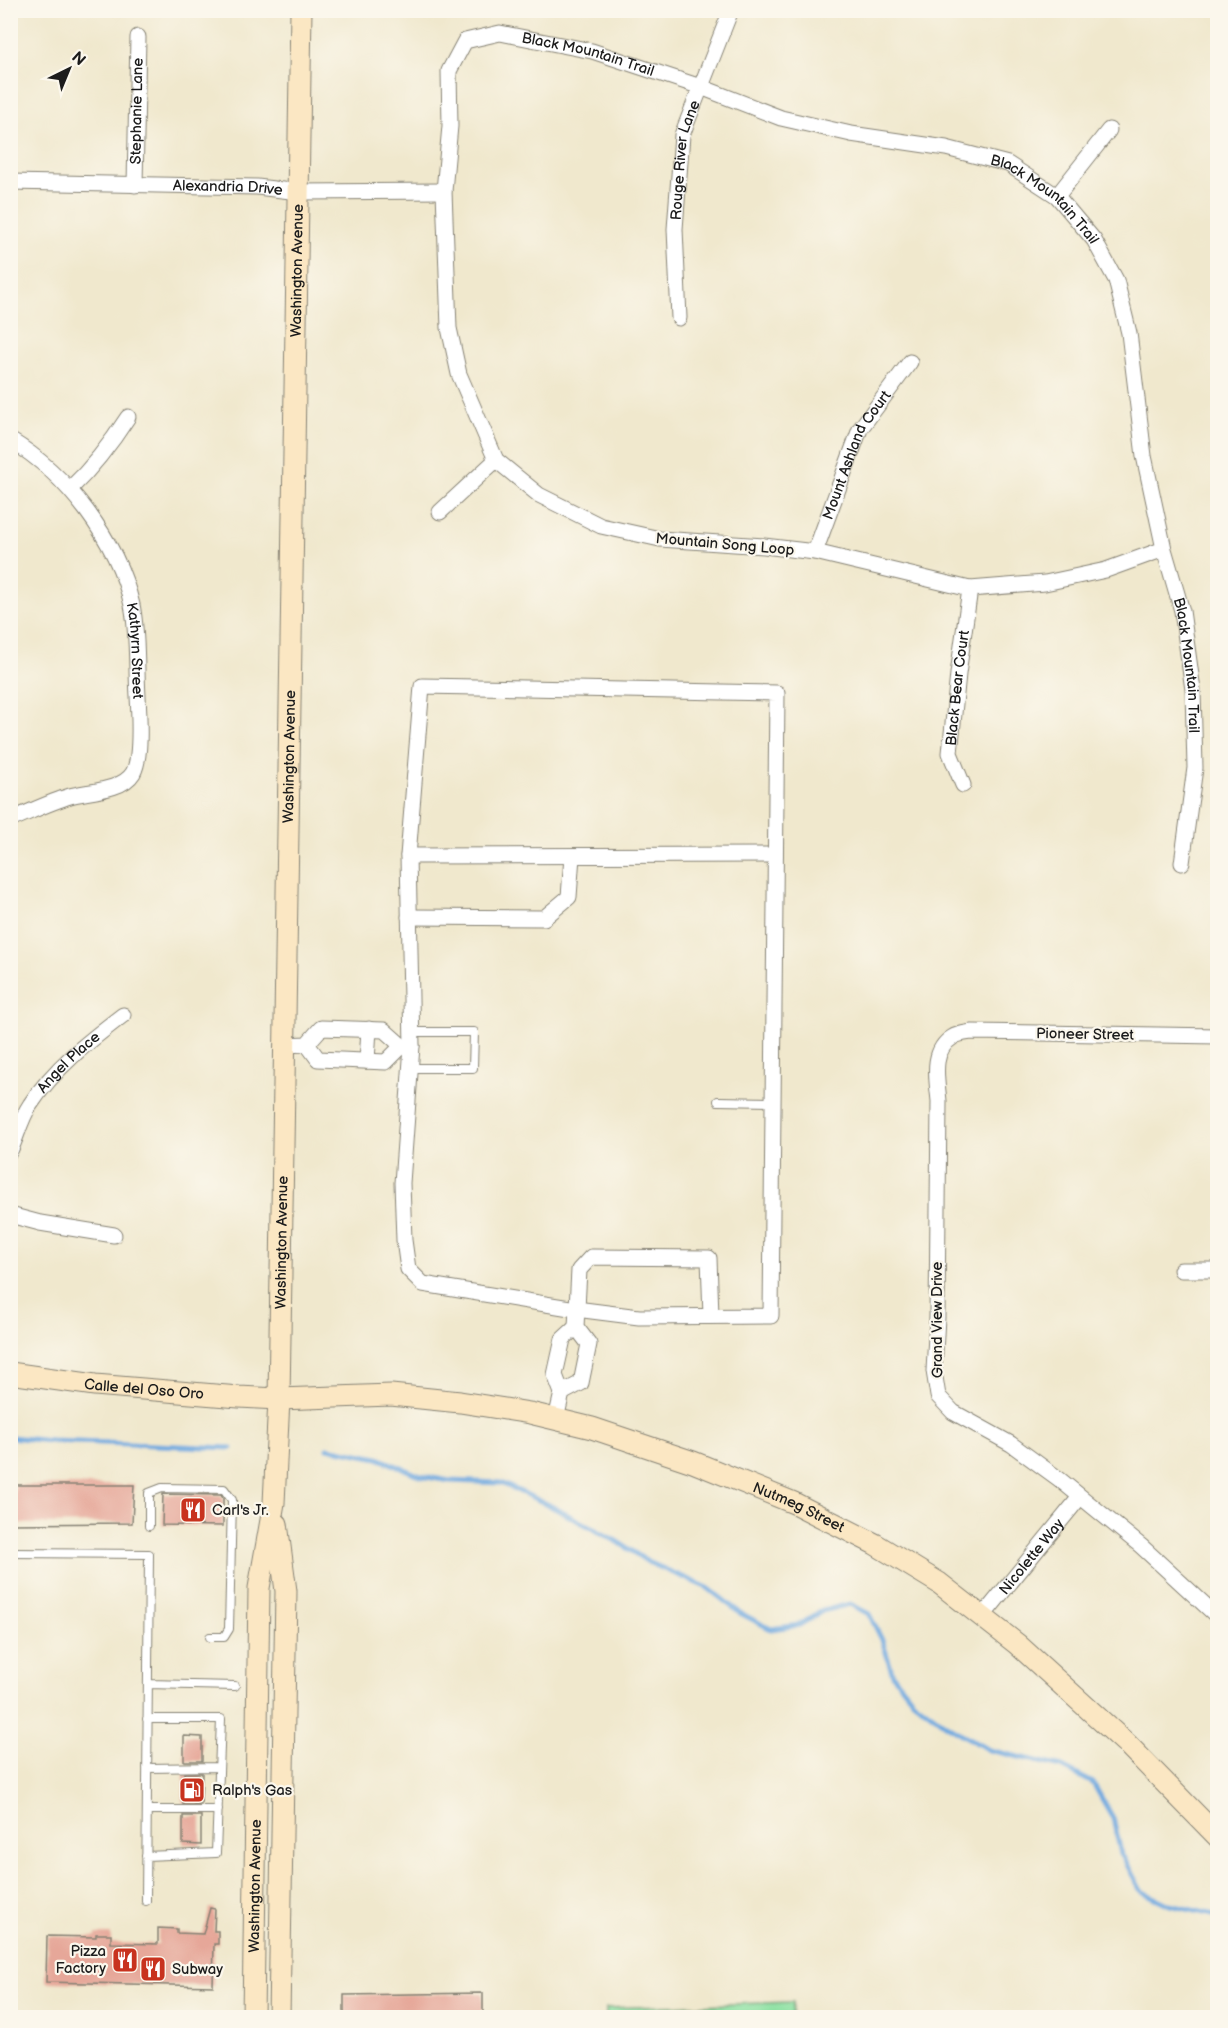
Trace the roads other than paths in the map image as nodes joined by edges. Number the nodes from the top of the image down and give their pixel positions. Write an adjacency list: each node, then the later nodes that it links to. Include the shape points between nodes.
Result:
1 (301, 10): 10 (main road, Washington Avenue)
2 (731, 10): 4 (street, Rouge River Lane)
3 (138, 37): 8 (street, Stephanie Lane)
4 (701, 87): 5 (street, Black Mountain Trail, via 592,51 500,33 465,41 448,71); 11 (street, Black Mountain Trail, via 781,118 851,134 946,148 1008,164); 12 (street, Rouge River Lane, via 682,135 675,229)
5 (450, 126): 9 (street, Mountain Song Loop)
6 (1109, 129): 11 (street)
7 (10, 182): 8 (street, Alexandria Drive)
8 (135, 185): 10 (street, Alexandria Drive, via 257,187)
9 (444, 191): 10 (street, Alexandria Drive); 16 (street, Mountain Song Loop, via 449,328 459,374)
10 (299, 192): 35 (main road, Washington Avenue)
11 (1057, 196): 19 (street, Black Mountain Trail, via 1094,240 1116,280 1129,333 1144,456)
12 (679, 318)
13 (910, 362): 20 (street, Mount Ashland Court, via 860,429)
14 (128, 417): 17 (street, via 92,469)
15 (10, 440): 17 (street, Kathyrn Street, via 46,465)
16 (496, 460): 18 (street); 20 (street, Mountain Song Loop, via 539,495 601,526 660,539)
17 (70, 489): 23 (street, Kathyrn Street, via 99,528 120,569 132,606 138,760 132,775 112,788 70,796)
18 (440, 512)
19 (1164, 549): 21 (street, Mountain Song Loop, via 1106,570); 27 (street, Black Mountain Trail, via 1182,611 1193,690 1195,768)
20 (815, 552): 21 (street, Mountain Song Loop)
21 (970, 589): 22 (street, Black Bear Court, via 950,753)
22 (963, 785)
23 (10, 820)
24 (776, 855): 25 (street, via 777,693 422,686); 26 (street); 39 (street)
25 (408, 856): 26 (street); 28 (street)
26 (572, 856): 28 (street, via 569,897 544,918)
27 (1182, 863)
28 (409, 917): 33 (street)
29 (123, 1016): 40 (street, Angel Place, via 52,1075 29,1106)
30 (369, 1029): 33 (street, via 384,1030); 34 (street, via 321,1028); 36 (street)
31 (953, 1036): 32 (street, Pioneer Street, via 972,1032); 54 (street, Grand View Drive, via 940,1050 936,1070 939,1101 934,1371 938,1396 953,1412 1011,1444)
32 (1218, 1036)
33 (408, 1041): 36 (street, via 386,1062); 37 (street); 37 (lane, via 474,1032 473,1068)
34 (307, 1044): 35 (street); 36 (street, via 318,1059)
35 (284, 1045): 52 (main road, Washington Avenue)
36 (368, 1061)
37 (411, 1068): 45 (street, via 402,1183 408,1269 423,1284)
38 (718, 1101): 39 (lane)
39 (773, 1102): 46 (street, via 771,1316)
40 (10, 1151)
41 (10, 1215): 42 (street)
42 (114, 1234)
43 (1181, 1270): 44 (street)
44 (1218, 1270)
45 (576, 1309): 46 (street, via 639,1317); 46 (street, via 579,1270 591,1257 709,1258); 47 (street)
46 (711, 1316)
47 (576, 1327): 48 (street, via 563,1339); 49 (street, via 589,1344)
48 (559, 1357): 49 (street); 51 (street, via 555,1375)
49 (585, 1363): 51 (street, via 581,1383)
50 (10, 1373): 52 (main road, Calle del Oso Oro, via 95,1385)
51 (562, 1393): 53 (street)
52 (279, 1399): 53 (main road, Nutmeg Street, via 391,1395 460,1402); 55 (main road, Washington Avenue)
53 (556, 1419): 58 (main road, Nutmeg Street, via 693,1461 794,1503 939,1583)
54 (1080, 1497): 58 (street, Nicolette Way); 59 (street, Grand View Drive, via 1141,1546)
55 (273, 1503): 63 (main road, Washington Avenue, via 259,1588); 67 (main road, Washington Avenue, via 286,1591)
56 (149, 1526): 60 (lane, via 150,1494 162,1488 224,1489 232,1500 229,1629 224,1637)
57 (10, 1553): 61 (lane, via 148,1554)
58 (982, 1617): 71 (main road, Nutmeg Street, via 1128,1745)
59 (1218, 1617)
60 (210, 1637)
61 (148, 1684): 62 (lane); 64 (lane)
62 (235, 1686)
63 (258, 1686): 67 (main road, via 268,1692 272,1781); 70 (main road, Washington Avenue)
64 (147, 1719): 65 (lane, via 221,1719); 66 (lane)
65 (219, 1767): 66 (lane); 69 (lane)
66 (147, 1768): 68 (lane)
67 (282, 1804): 74 (main road, Washington Avenue)
68 (147, 1810): 69 (lane); 72 (lane)
69 (218, 1810): 72 (lane, via 216,1853)
70 (256, 1820): 74 (main road, via 270,1844 272,1912); 75 (main road, Washington Avenue)
71 (1218, 1837)
72 (146, 1856): 73 (lane)
73 (146, 1901)
74 (281, 1930): 76 (main road, Washington Avenue)
75 (253, 2018)
76 (279, 2018)

